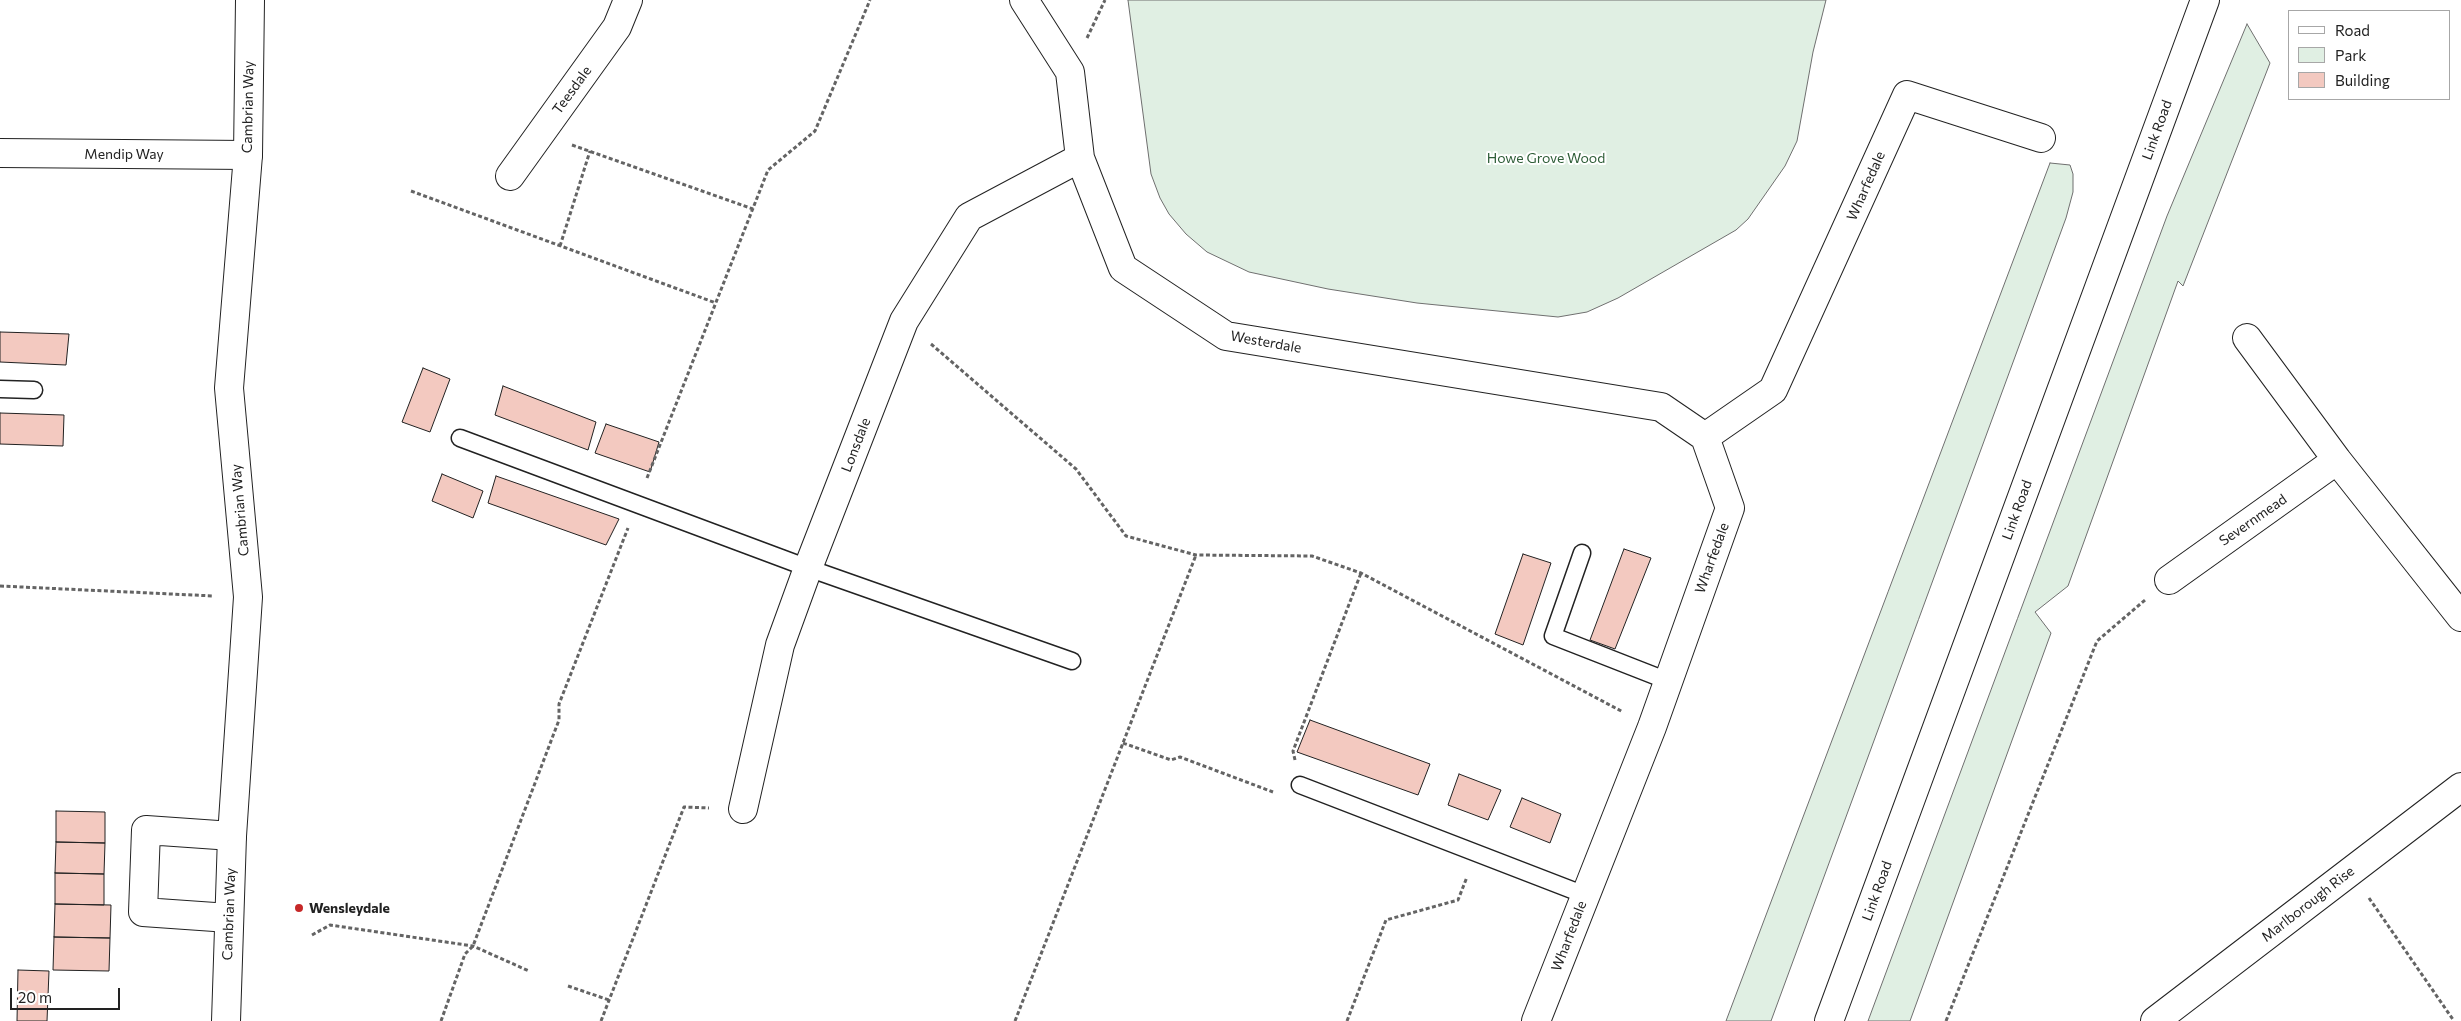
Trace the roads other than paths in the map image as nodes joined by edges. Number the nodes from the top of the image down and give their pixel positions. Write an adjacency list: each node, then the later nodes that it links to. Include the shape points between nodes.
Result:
1 (250, 0): 7 (street, Cambrian Way)
2 (628, 0): 9 (street, Teesdale, via 617,26)
3 (1024, 0): 8 (street, Westerdale, via 1070,72)
4 (2205, 0): 31 (street, Link Road)
5 (2041, 138): 13 (street, Wharfedale, via 1907,95 1774,390)
6 (0, 153): 7 (street, Mendip Way)
7 (248, 155): 25 (street, Cambrian Way, via 229,388 248,597)
8 (1080, 158): 13 (street, Westerdale, via 1123,268 1226,336 1661,407); 17 (street, Lonsdale, via 969,217 904,321)
9 (510, 176)
10 (2247, 338): 15 (street)
11 (0, 389): 12 (lane)
12 (34, 390)
13 (1705, 437): 21 (street, Wharfedale, via 1730,508)
14 (460, 438): 17 (lane)
15 (2337, 460): 18 (street, Severnmead); 19 (street)
16 (1582, 553): 21 (lane, via 1553,636)
17 (808, 568): 20 (lane); 24 (street, Lonsdale, via 780,645)
18 (2169, 580)
19 (2461, 617)
20 (1072, 661)
21 (1668, 682): 26 (street, Wharfedale)
22 (1300, 785): 26 (lane)
23 (2461, 787): 28 (street, Marlborough Rise, via 2351,870)
24 (743, 809)
25 (232, 836): 27 (street, Cambrian Way); 27 (street, via 146,830 144,912)
26 (1585, 894): 30 (street, Wharfedale)
27 (228, 918): 29 (street, Cambrian Way)
28 (2183, 1012): 32 (street, Marlborough Rise)
29 (226, 1021)
30 (1536, 1021)
31 (1829, 1021)
32 (2155, 1021)

